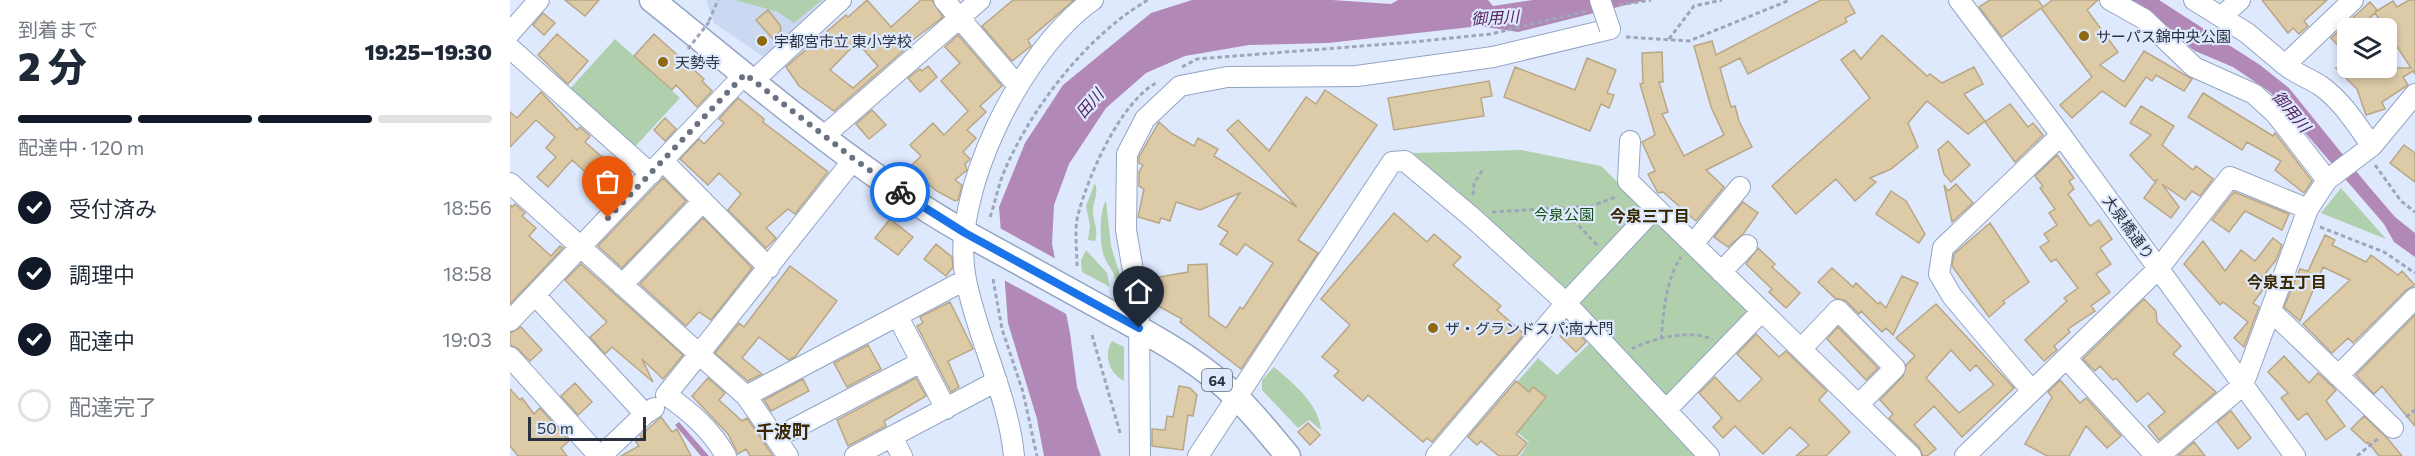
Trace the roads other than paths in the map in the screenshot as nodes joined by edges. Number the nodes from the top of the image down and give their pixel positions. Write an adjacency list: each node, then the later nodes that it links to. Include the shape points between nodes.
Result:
1 (539, 0): 15 (street)
2 (652, 0): 18 (main road, 64)
3 (841, 0): 18 (street)
4 (944, 0): 14 (street)
5 (980, 0): 14 (street)
6 (1092, 0): 19 (street, via 1053,40)
7 (1959, 0): 21 (street, 大泉橋通り)
8 (2110, 0): 27 (street, via 2144,19 2194,67 2254,93 2275,113)
9 (2194, 0): 13 (street)
10 (2240, 0): 13 (street)
11 (2353, 0): 17 (street)
12 (1604, 3): 49 (street, bridge, via 1610,29 1493,57 1357,76 1227,77 1180,86 1145,119 1127,154 1126,230 1139,306)
13 (2221, 17): 17 (street, via 2247,33)
14 (959, 18): 19 (street); 22 (street)
15 (514, 20)
16 (510, 48): 26 (street)
17 (2284, 65): 24 (street, via 2318,84 2341,103)
18 (749, 77): 22 (main road, 64); 26 (street)
19 (1018, 86): 33 (street, via 982,159)
20 (2415, 94): 24 (street)
21 (2061, 135): 38 (street, 大泉橋通り); 58 (street, via 1942,248 1939,274 1952,296)
22 (824, 136): 25 (main road, 64)
23 (1630, 141): 31 (street, via 1629,183)
24 (2368, 149): 27 (street)
25 (854, 159): 33 (main road, 64); 37 (street)
26 (657, 168): 30 (street); 35 (street)
27 (2327, 180): 32 (street)
28 (510, 183): 35 (street)
29 (1740, 187): 34 (street)
30 (703, 201): 37 (street); 41 (street)
31 (1655, 208): 34 (street); 44 (street)
32 (2306, 215): 38 (street, via 2230,177); 46 (street)
33 (977, 230): 40 (street, via 963,265); 49 (main road, 64, bridge); 75 (street, via 977,271 985,314 1011,384)
34 (1693, 244): 39 (street)
35 (579, 246): 41 (street); 42 (street)
36 (1747, 246): 39 (street)
37 (769, 268): 51 (street)
38 (2159, 268): 53 (street); 57 (street, 大泉橋通り)
39 (1721, 272): 45 (street)
40 (965, 280): 47 (street); 56 (street)
41 (622, 285): 51 (street)
42 (535, 295): 48 (street); 65 (street)
43 (2415, 298): 55 (street)
44 (1566, 303): 61 (street, via 1477,216 1405,161 1392,162); 63 (street); 79 (street)
45 (1762, 311): 50 (street); 63 (street)
46 (2271, 311): 55 (street); 57 (street)
47 (898, 317): 54 (street); 60 (street)
48 (510, 321)
49 (1134, 325): 61 (main road, 64, via 1186,356); 76 (street)
50 (1801, 349): 62 (street); 62 (street, via 1838,310 1895,368)
51 (699, 354): 59 (street); 60 (street)
52 (510, 357): 69 (street)
53 (2066, 358): 58 (street); 83 (street)
54 (921, 362): 64 (street); 68 (street)
55 (2338, 376): 66 (street)
56 (997, 381): 64 (street); 74 (street)
57 (2243, 385): 83 (street); 84 (street, 大泉橋通り)
58 (2032, 391): 82 (street)
59 (666, 395): 65 (street); 70 (street, via 691,412)
60 (746, 396): 68 (street)
61 (1236, 396): 77 (street); 78 (main road, 64)
62 (1858, 405): 81 (street)
63 (1667, 409): 80 (street)
64 (946, 410): 67 (street)
65 (645, 414): 69 (street)
66 (2392, 428)
67 (892, 437): 72 (street); 73 (street)
68 (776, 438): 71 (street)
69 (600, 456)
70 (726, 456)
71 (788, 456)
72 (855, 456)
73 (902, 456)
74 (1014, 456)
75 (1027, 456)
76 (1140, 456)
77 (1198, 456)
78 (1288, 456)
79 (1436, 456)
80 (1708, 456)
81 (1911, 456)
82 (1965, 456)
83 (2158, 456)
84 (2295, 456)

